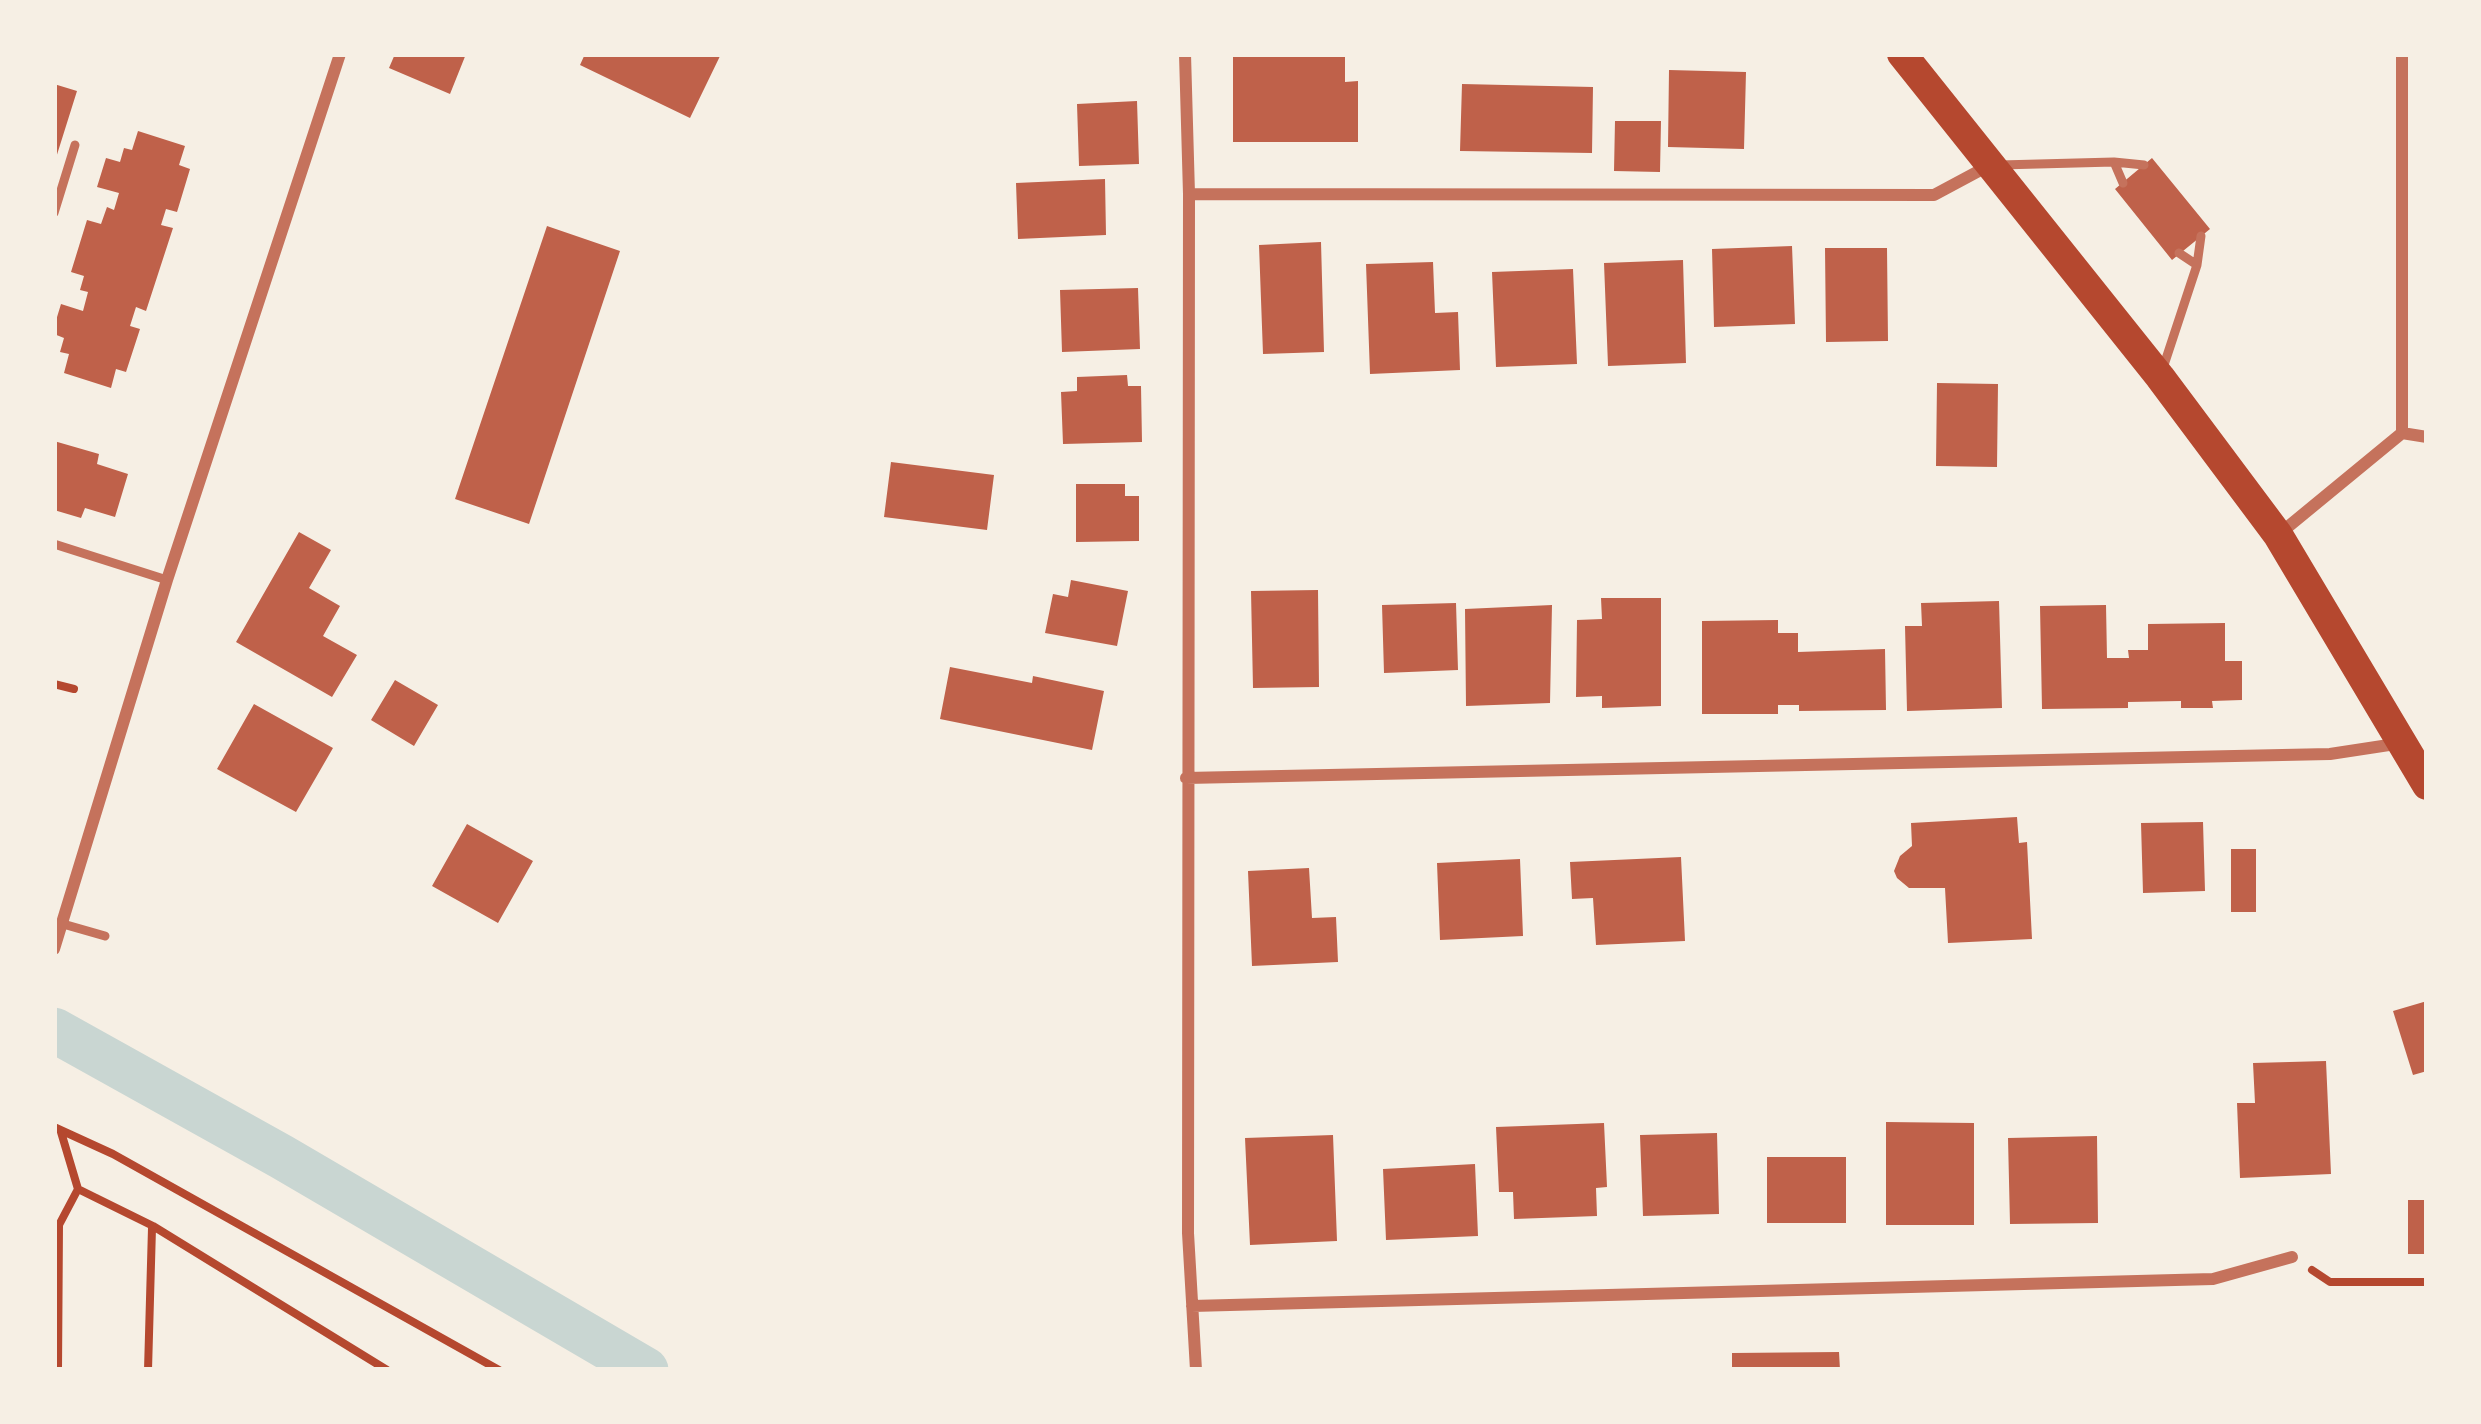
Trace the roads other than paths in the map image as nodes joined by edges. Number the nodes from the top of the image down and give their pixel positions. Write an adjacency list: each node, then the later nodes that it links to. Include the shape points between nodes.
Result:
1 (340, 54): 20 (street)
2 (1185, 54): 10 (street)
3 (1902, 54): 7 (main road)
4 (2402, 54): 16 (street)
5 (74, 145): 11 (lane)
6 (2114, 162): 7 (lane); 8 (lane); 9 (lane)
7 (1990, 165): 10 (street, via 1934,195); 15 (main road)
8 (2144, 165)
9 (2123, 183)
10 (1189, 194): 22 (street)
11 (54, 213)
12 (2201, 236): 14 (lane)
13 (2180, 253): 14 (lane)
14 (2197, 266): 15 (lane)
15 (2160, 376): 18 (main road)
16 (2402, 433): 17 (street); 18 (street)
17 (2427, 437)
18 (2278, 536): 21 (main road)
19 (54, 544): 20 (lane)
20 (167, 580): 24 (street)
21 (2404, 743): 22 (street, via 2330,754); 23 (main road)
22 (1186, 778): 28 (street)
23 (2427, 785)
24 (61, 914): 25 (lane); 26 (street)
25 (105, 936)
26 (54, 949)
27 (2292, 1257): 28 (street, via 2212,1280)
28 (1192, 1306): 29 (street)
29 (1196, 1370)

